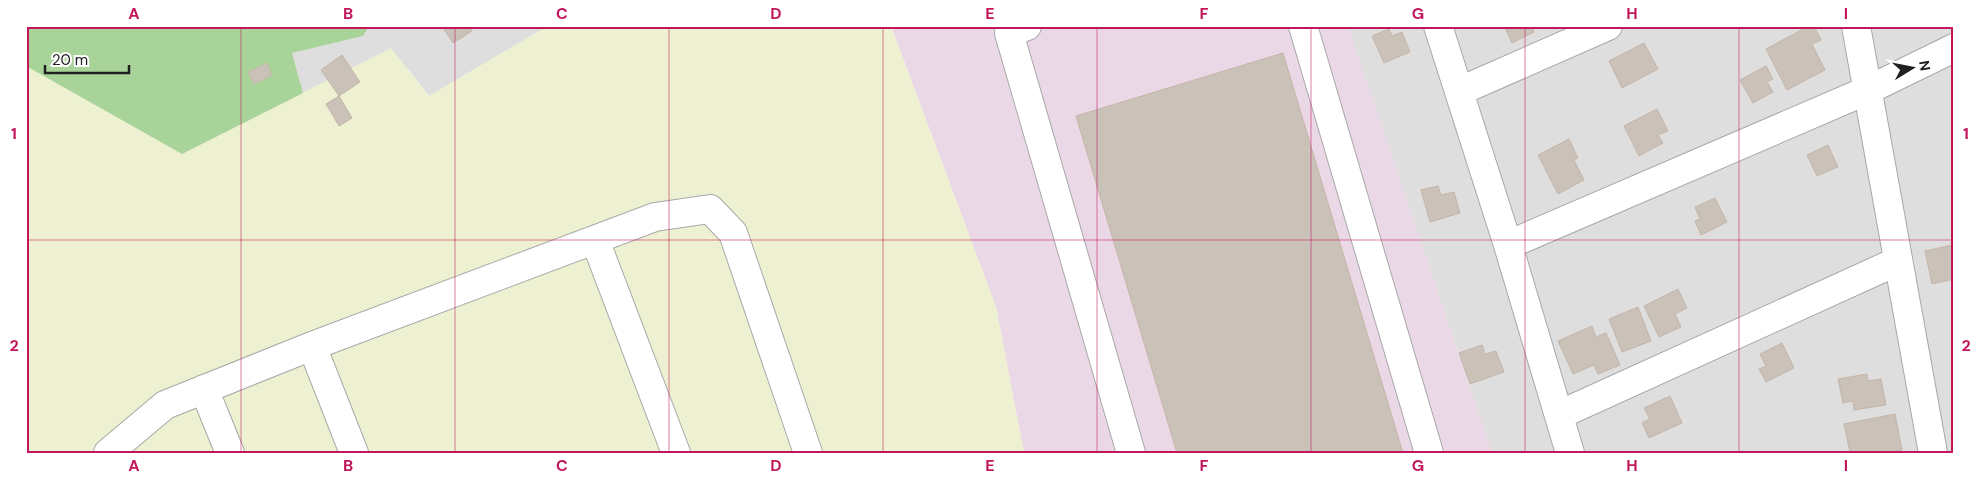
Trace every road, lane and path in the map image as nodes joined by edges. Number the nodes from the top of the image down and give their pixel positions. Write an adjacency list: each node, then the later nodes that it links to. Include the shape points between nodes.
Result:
1 (1027, 26): 20 (street, via 1009,33)
2 (1302, 26): 21 (street)
3 (1438, 26): 8 (street)
4 (1608, 26): 8 (street)
5 (1856, 26): 7 (street)
6 (1954, 48): 7 (street)
7 (1868, 90): 10 (street); 11 (street)
8 (1460, 91): 10 (street)
9 (595, 240): 12 (street); 18 (street); 19 (street, via 655,217 710,209 733,233)
10 (1508, 245): 14 (street)
11 (1898, 261): 14 (street); 23 (street)
12 (312, 346): 13 (street); 17 (street)
13 (204, 389): 15 (street, via 165,405); 16 (street)
14 (1559, 415): 22 (street)
15 (114, 451)
16 (230, 453)
17 (354, 453)
18 (676, 453)
19 (808, 453)
20 (1130, 453)
21 (1429, 453)
22 (1570, 453)
23 (1933, 453)

